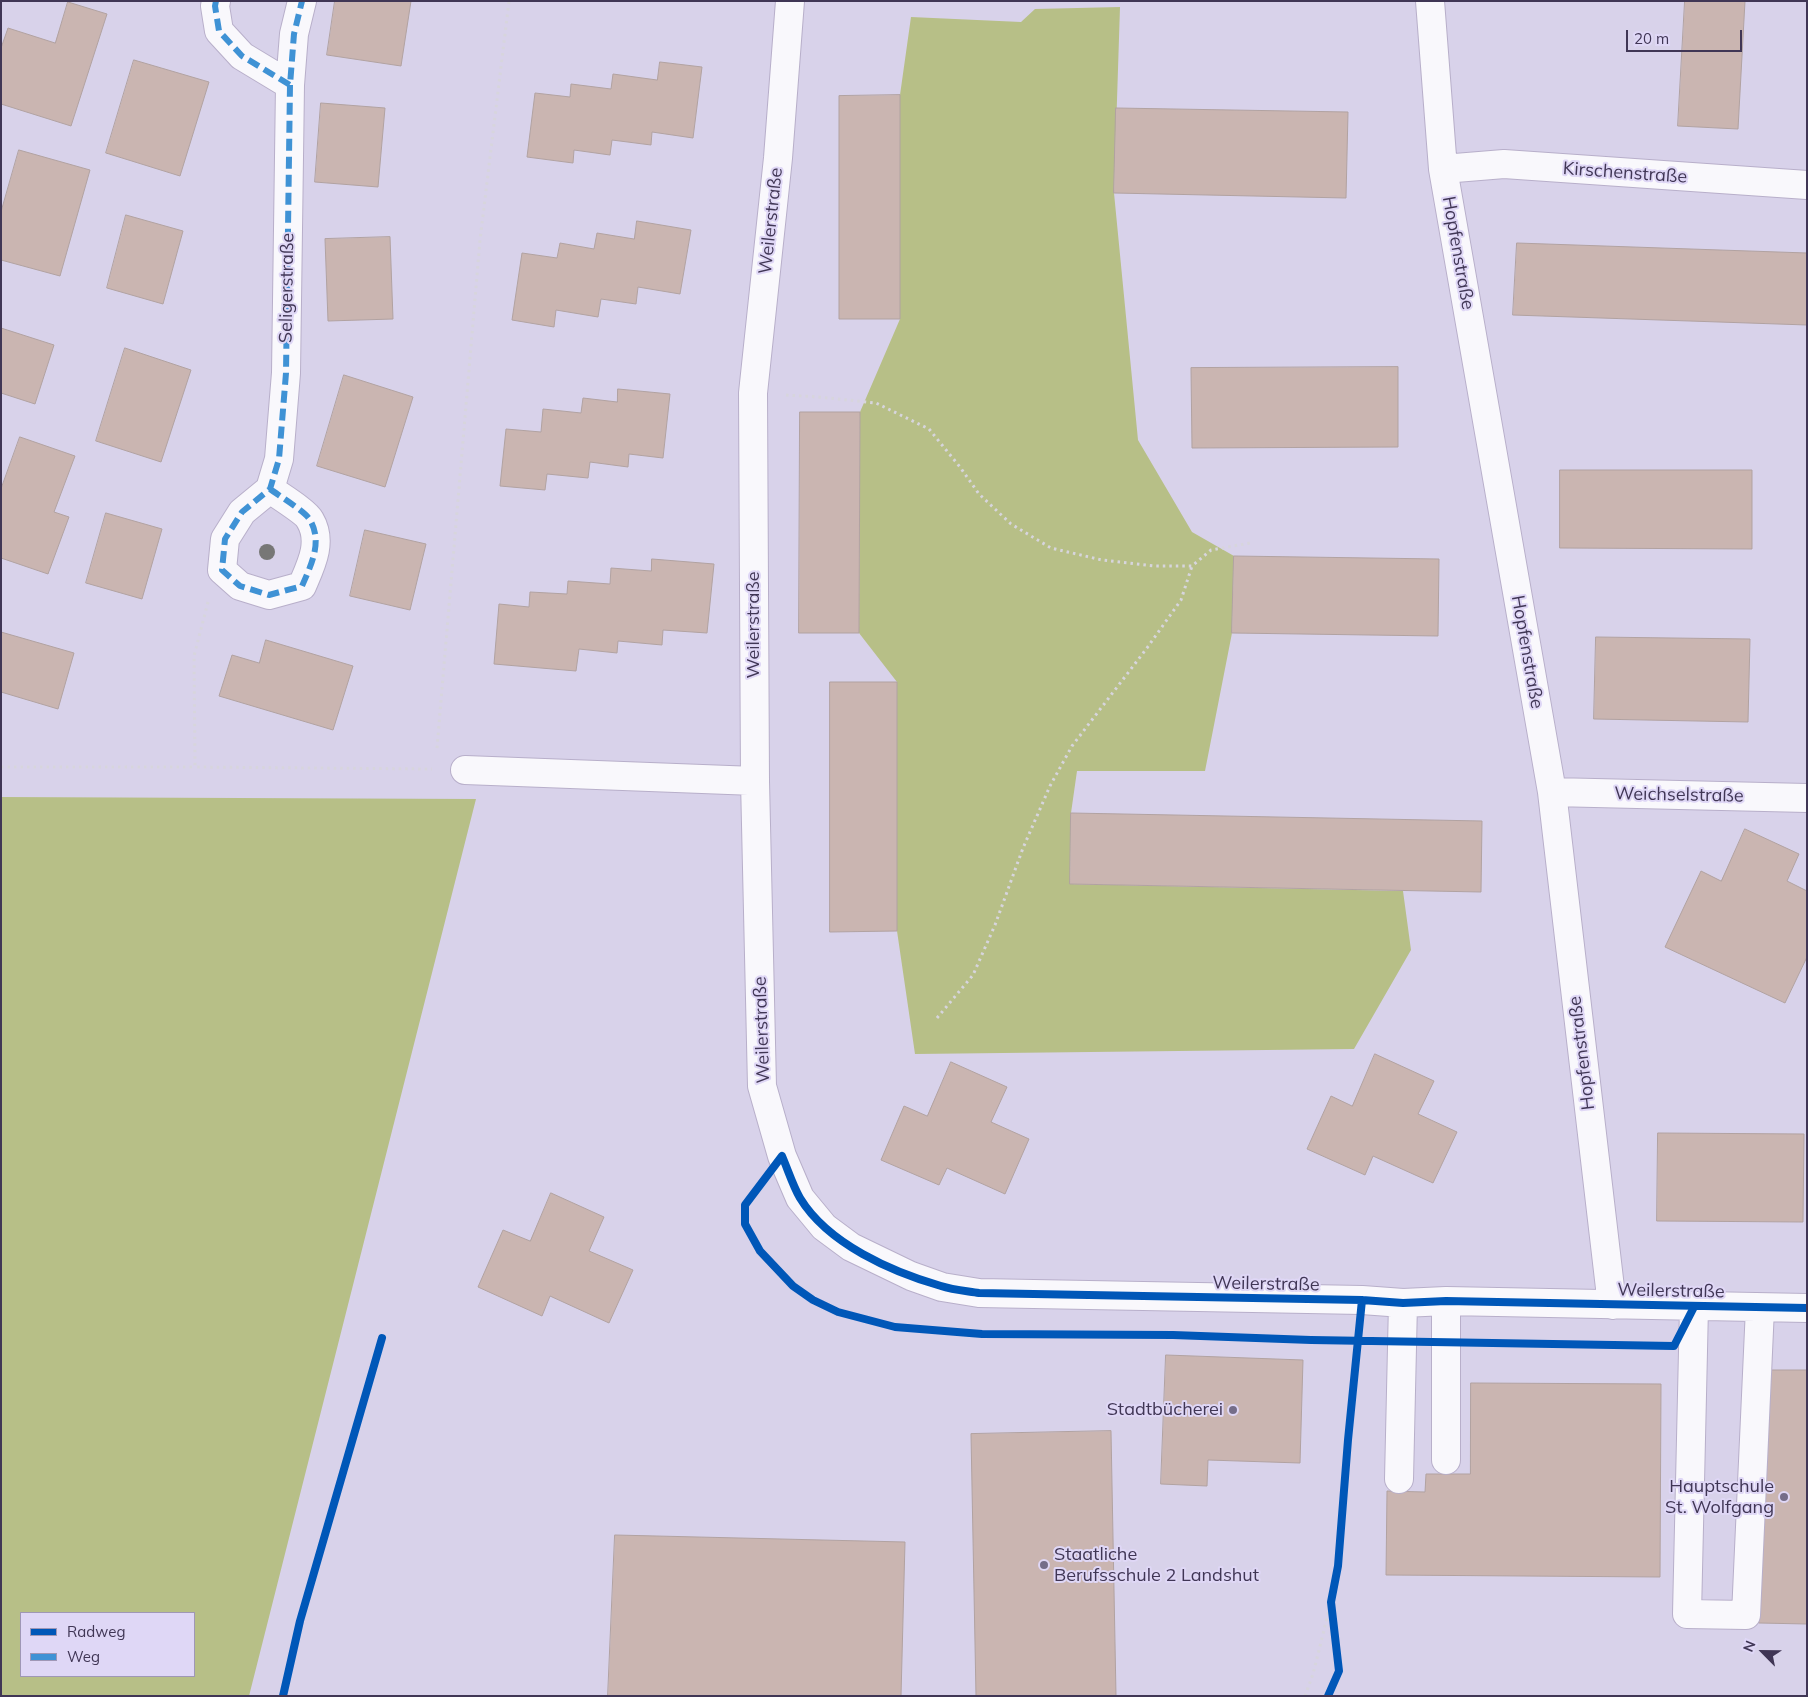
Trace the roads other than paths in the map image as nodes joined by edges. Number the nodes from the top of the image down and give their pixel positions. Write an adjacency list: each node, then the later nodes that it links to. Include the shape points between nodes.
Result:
1 (216, 1): 5 (street, via 219,31 225,38 242,56)
2 (302, 1): 5 (street, Seligerstraße, via 294,34)
3 (790, 1): 10 (street, Weilerstraße, via 778,158 753,394)
4 (1430, 1): 6 (street, Hopfenstraße)
5 (290, 85): 8 (street, Seligerstraße, via 286,373 279,459)
6 (1443, 170): 7 (street, Kirschenstraße, via 1504,164); 11 (street, Hopfenstraße)
7 (1807, 185)
8 (270, 489): 8 (street, via 242,512 225,539 222,570 240,586 269,595 302,586 314,558 317,541 310,518)
9 (465, 770): 10 (street)
10 (755, 781): 14 (street, Weilerstraße, via 762,1086 789,1173 800,1198 824,1227 851,1248 896,1269 942,1287 979,1293)
11 (1552, 792): 12 (street, Weichselstraße); 15 (street, Hopfenstraße)
12 (1807, 798)
13 (1446, 1302): 14 (street, Weilerstraße); 15 (street, Weilerstraße); 19 (street)
14 (1403, 1303): 20 (street)
15 (1612, 1305): 16 (street, Weilerstraße)
16 (1694, 1307): 17 (street, Weilerstraße); 17 (street, via 1687,1614 1746,1615)
17 (1760, 1308): 18 (street, Weilerstraße)
18 (1807, 1308)
19 (1446, 1460)
20 (1399, 1479)

